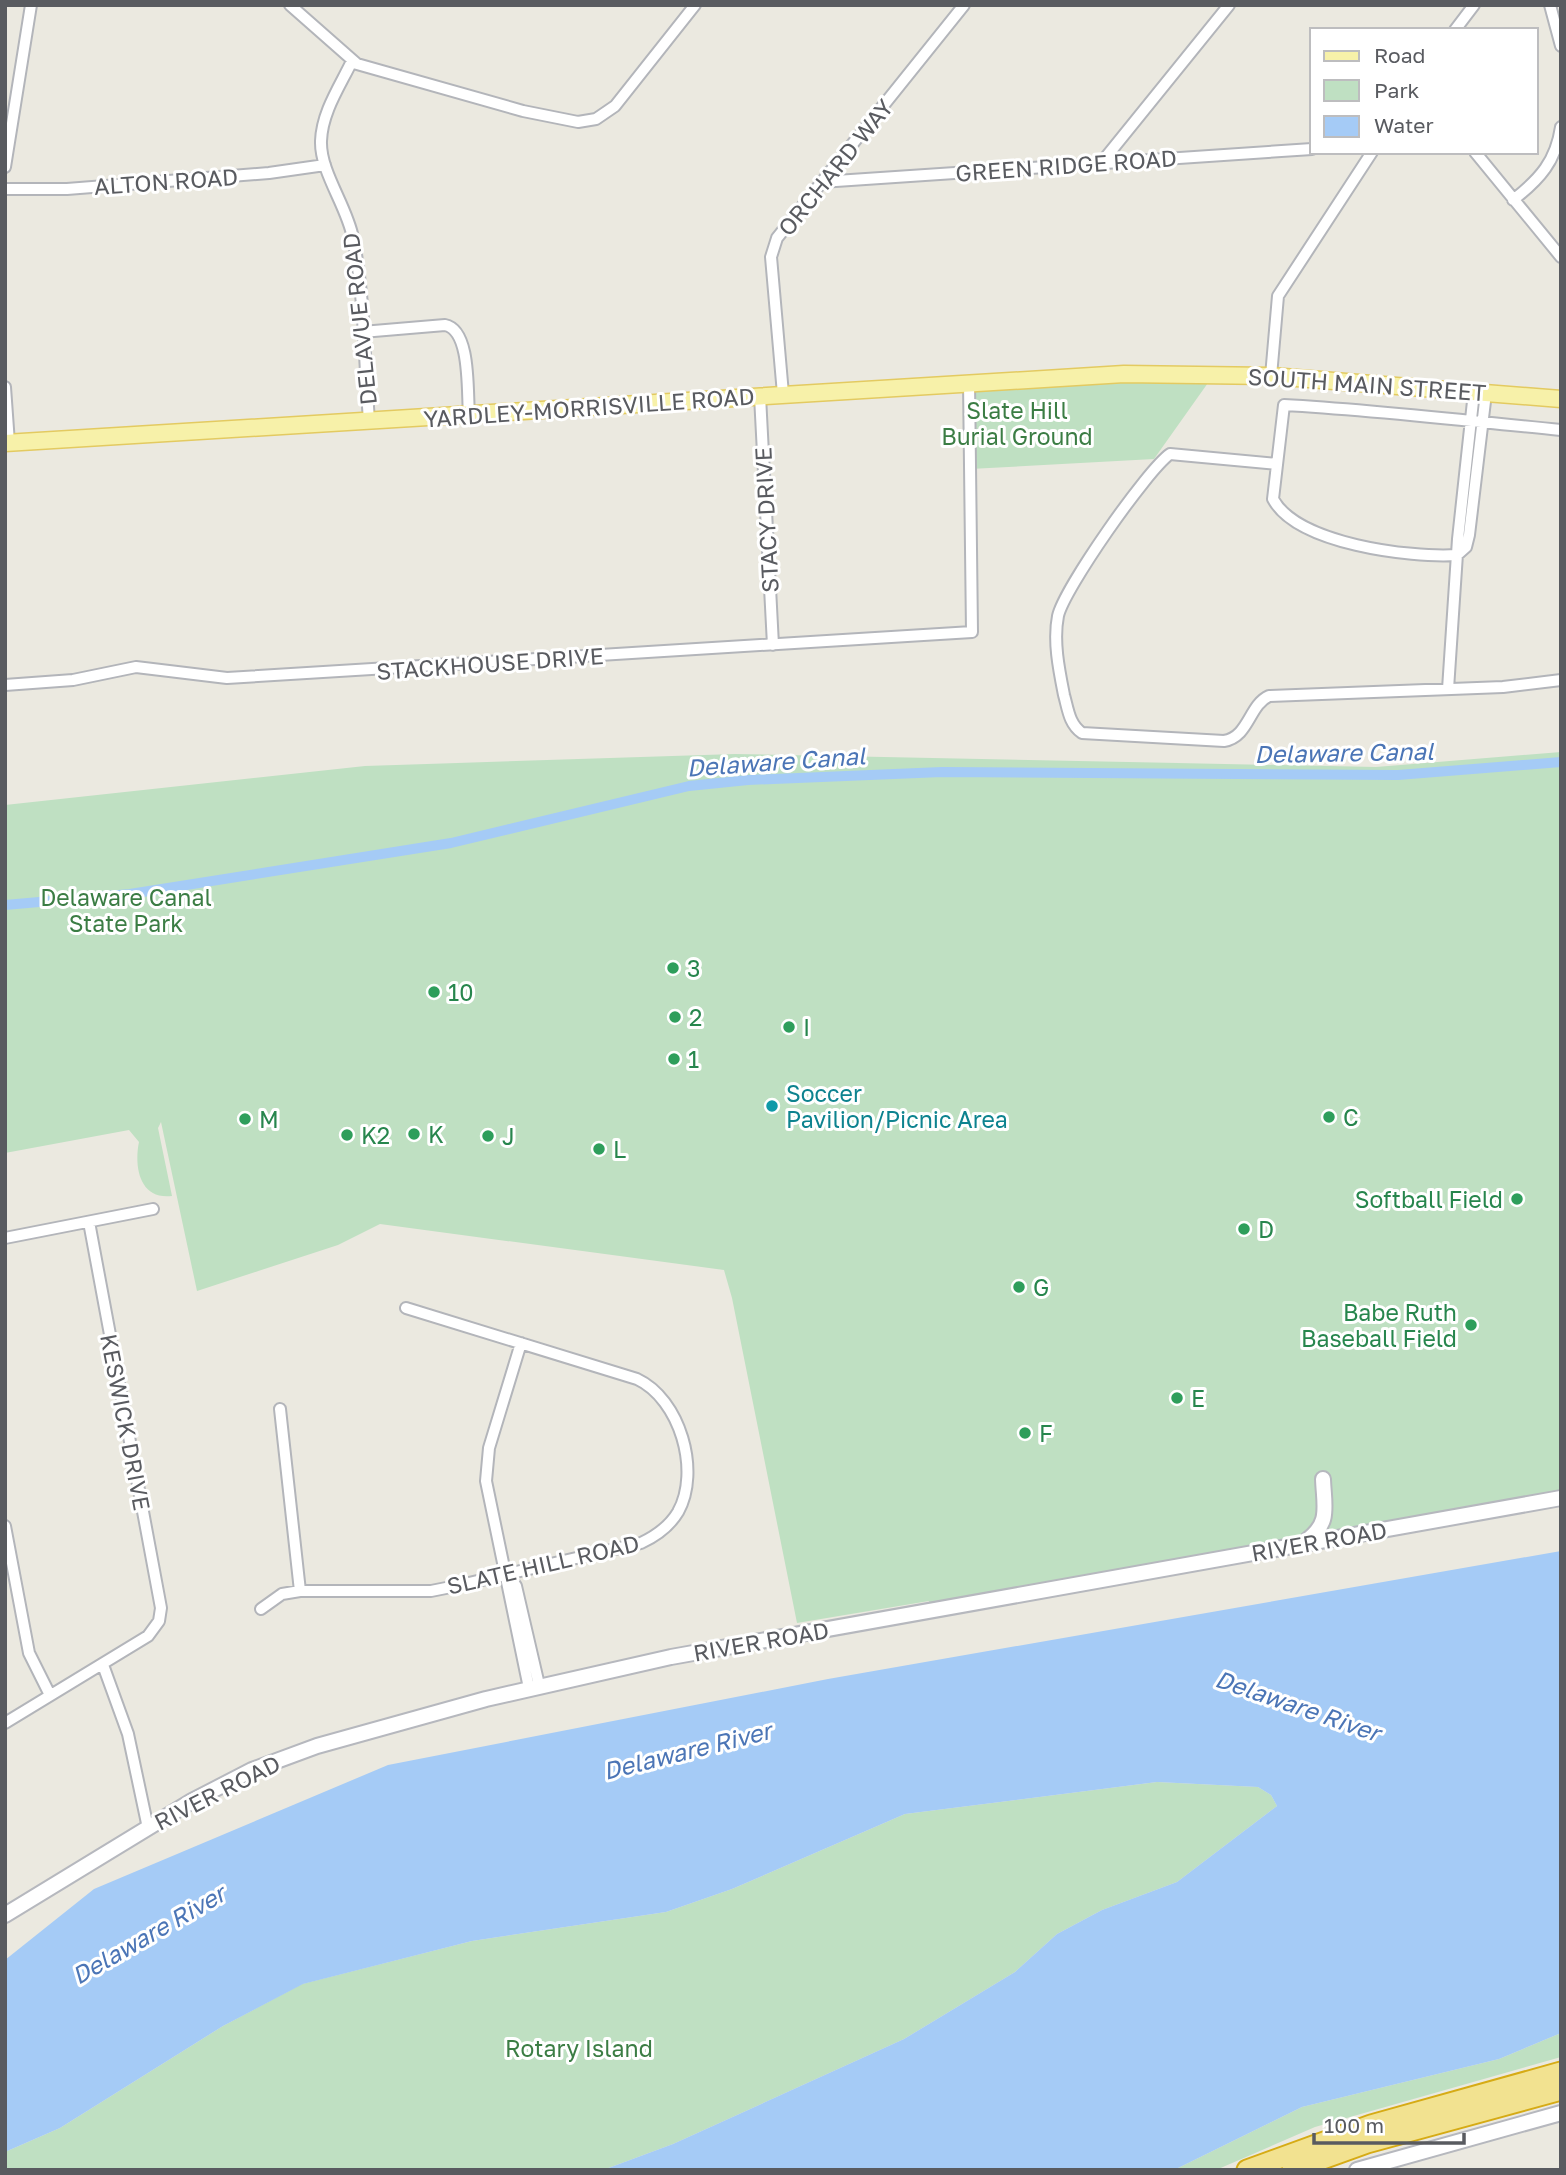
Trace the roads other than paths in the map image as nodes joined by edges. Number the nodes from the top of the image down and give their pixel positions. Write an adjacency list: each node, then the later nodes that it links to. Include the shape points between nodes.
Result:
1 (31, 5): 18 (street)
2 (290, 5): 11 (street)
3 (695, 5): 11 (street, via 621,99 596,119 578,122 523,111)
4 (964, 5): 19 (street, ORCHARD WAY)
5 (1229, 5): 16 (street)
6 (1458, 5): 8 (street)
7 (1550, 5): 10 (street)
8 (1471, 8): 9 (street)
9 (1456, 28)
10 (1561, 47)
11 (352, 61): 17 (street, DELAVUE ROAD, via 330,104 322,132)
12 (1561, 127): 21 (street, via 1552,162)
13 (1310, 149): 16 (street, GREEN RIDGE ROAD)
14 (1372, 154): 25 (street, via 1278,296)
15 (1477, 154): 21 (street)
16 (1102, 162): 19 (street, GREEN RIDGE ROAD)
17 (325, 165): 20 (street, ALTON ROAD, via 68,189); 23 (street, DELAVUE ROAD, via 351,229)
18 (5, 167)
19 (821, 182): 29 (street, ORCHARD WAY, via 773,247)
20 (5, 189)
21 (1513, 200): 22 (street)
22 (1561, 257)
23 (362, 332): 32 (street, via 444,325 456,329 463,341); 33 (street, DELAVUE ROAD)
24 (1173, 374): 25 (main road, SOUTH MAIN STREET); 26 (main road, YARDLEY-MORRISVILLE ROAD)
25 (1271, 376): 28 (main road, SOUTH MAIN STREET)
26 (969, 382): 29 (main road, YARDLEY-MORRISVILLE ROAD); 39 (street, STACKHOUSE DRIVE, via 971,632)
27 (5, 387): 36 (street)
28 (1480, 392): 31 (main road, SOUTH MAIN STREET); 34 (street)
29 (783, 394): 30 (main road, YARDLEY-MORRISVILLE ROAD)
30 (760, 396): 32 (main road, YARDLEY-MORRISVILLE ROAD); 39 (street, STACY DRIVE)
31 (1561, 399)
32 (469, 414): 33 (main road, YARDLEY-MORRISVILLE ROAD)
33 (369, 420): 36 (main road, YARDLEY-MORRISVILLE ROAD)
34 (1476, 423): 35 (street); 37 (street, via 1284,405); 38 (street)
35 (1561, 430)
36 (7, 443)
37 (1277, 464): 38 (street, via 1273,499 1297,521 1340,542); 42 (street, via 1170,454 1145,481 1090,556 1059,613 1057,650 1075,728 1100,736 1224,741 1242,731 1259,703 1269,696)
38 (1457, 555): 42 (street)
39 (773, 645): 41 (street, STACKHOUSE DRIVE, via 226,678 136,667 73,680)
40 (1561, 680): 42 (street)
41 (5, 685)
42 (1448, 689)
43 (153, 1209): 44 (street)
44 (89, 1223): 45 (street); 56 (street, KESWICK DRIVE, via 161,1608 159,1621 148,1636)
45 (5, 1238)
46 (406, 1308): 47 (street, SLATE HILL ROAD)
47 (521, 1343): 53 (street, via 487,1465 489,1498); 53 (street, SLATE HILL ROAD, via 637,1379 658,1393 675,1417 687,1479 678,1512 652,1538)
48 (280, 1409): 54 (street)
49 (1561, 1498): 51 (main road, RIVER ROAD)
50 (5, 1526): 58 (street, via 29,1653)
51 (1333, 1539): 52 (main road, RIVER ROAD); 52 (main road, via 1322,1479 1323,1523)
52 (1302, 1544): 57 (main road, RIVER ROAD, via 671,1657)
53 (507, 1573): 54 (street, SLATE HILL ROAD, via 431,1591); 57 (street, via 516,1586)
54 (300, 1591): 55 (street, SLATE HILL ROAD, via 282,1594)
55 (261, 1609)
56 (103, 1665): 58 (street); 60 (street, via 128,1734)
57 (534, 1687): 60 (main road, RIVER ROAD, via 284,1758 230,1781)
58 (50, 1695): 59 (street)
59 (5, 1723)
60 (148, 1828): 61 (main road, RIVER ROAD)
61 (5, 1914)
62 (1561, 2072): 65 (highway, via 1371,2125)
63 (1561, 2090): 66 (highway, via 1367,2143)
64 (1561, 2113): 67 (main road)
65 (1247, 2170)
66 (1292, 2170)
67 (1357, 2170)

